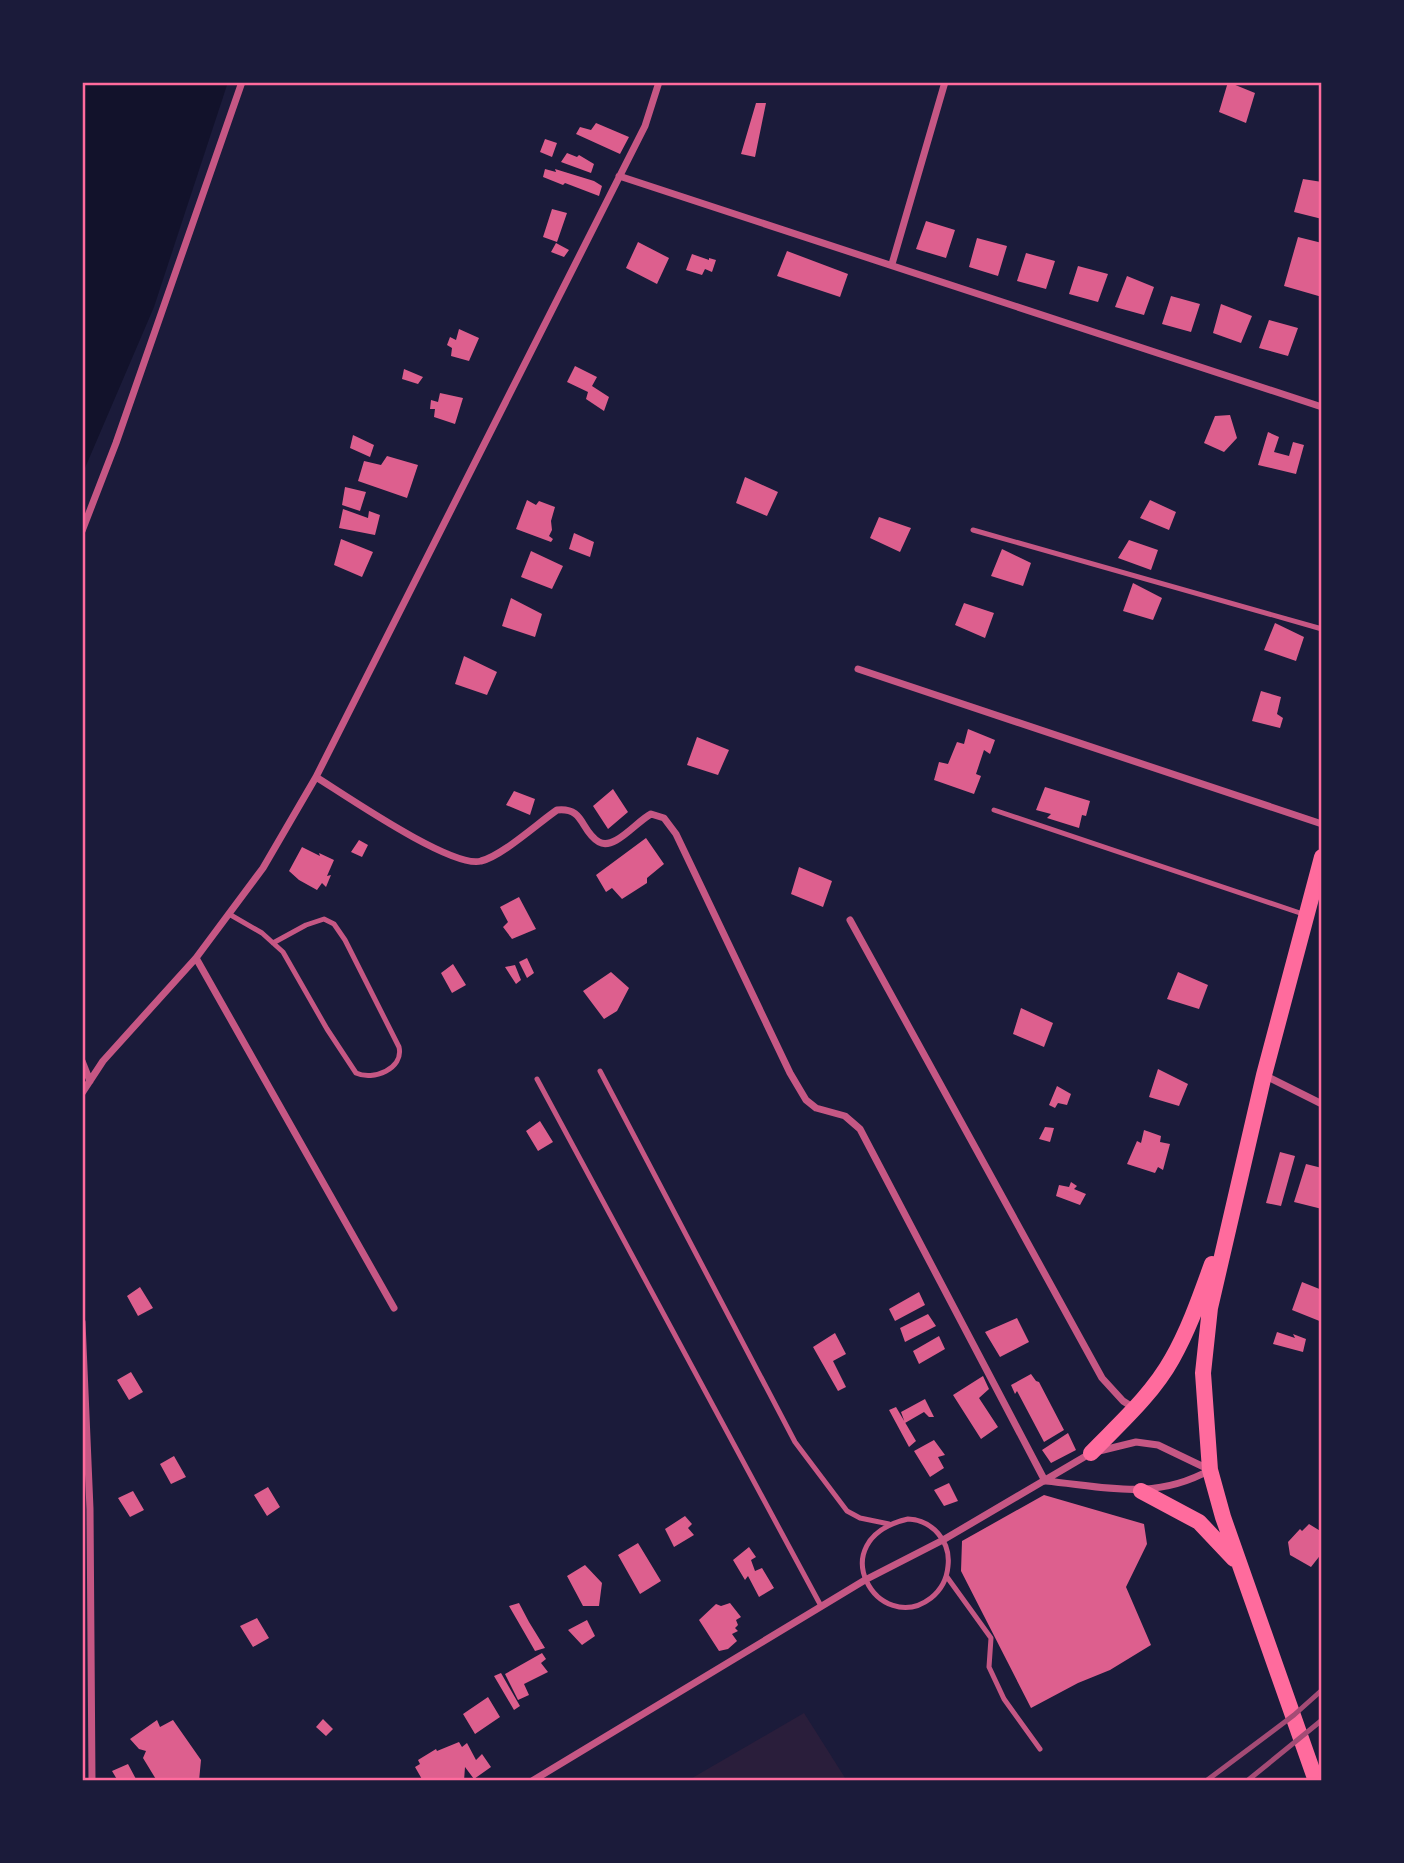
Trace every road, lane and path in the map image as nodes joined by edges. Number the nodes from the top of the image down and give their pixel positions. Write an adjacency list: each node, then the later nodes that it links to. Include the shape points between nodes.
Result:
1 (243, 82): 8 (street)
2 (659, 82): 4 (street, via 645,126)
3 (945, 82): 5 (street)
4 (619, 176): 5 (street); 11 (street)
5 (892, 264): 6 (street)
6 (1322, 407)
7 (973, 530): 9 (lane)
8 (82, 531)
9 (1322, 629)
10 (859, 669): 13 (street)
11 (316, 777): 15 (street, via 263,868); 33 (street, via 462,861 481,862 556,810 576,813 591,834 606,844 651,814 664,818 676,834 790,1073 806,1100 816,1108 845,1116 860,1129)
12 (994, 810): 16 (lane)
13 (1322, 824)
14 (1322, 858): 16 (main road)
15 (229, 914): 18 (lane); 19 (street)
16 (1306, 915): 22 (main road)
17 (850, 920): 30 (street, via 1102,1378)
18 (272, 943): 18 (lane, via 283,952 356,1073 374,1075 398,1063 399,1047 340,929 324,919)
19 (196, 958): 24 (street); 28 (street)
20 (82, 1061): 24 (street)
21 (600, 1072): 35 (lane, via 795,1442 847,1511)
22 (1264, 1075): 26 (street); 27 (main road)
23 (537, 1079): 40 (lane)
24 (90, 1080): 25 (street)
25 (82, 1093)
26 (1322, 1104)
27 (1241, 1180): 30 (main road, via 1194,1315 1171,1361); 32 (main road, via 1210,1308 1203,1373)
28 (394, 1308)
29 (82, 1322): 42 (street, via 90,1509)
30 (1135, 1408): 31 (main road)
31 (1091, 1453): 32 (street, via 1136,1442 1158,1445); 33 (street)
32 (1210, 1470): 34 (street, via 1175,1486); 37 (main road)
33 (1045, 1481): 34 (street); 36 (street)
34 (1141, 1491): 37 (main road, via 1199,1522)
35 (889, 1524): 36 (lane, via 918,1520 929,1524); 39 (lane, via 864,1549)
36 (943, 1540): 38 (lane, via 949,1558); 39 (street)
37 (1239, 1565): 44 (main road)
38 (947, 1577): 39 (lane, via 935,1595 908,1609 878,1596); 41 (lane, via 991,1638 989,1667 1004,1699)
39 (865, 1580): 40 (street)
40 (821, 1606): 43 (street)
41 (1040, 1749)
42 (92, 1781)
43 (532, 1781)
44 (1316, 1781)

